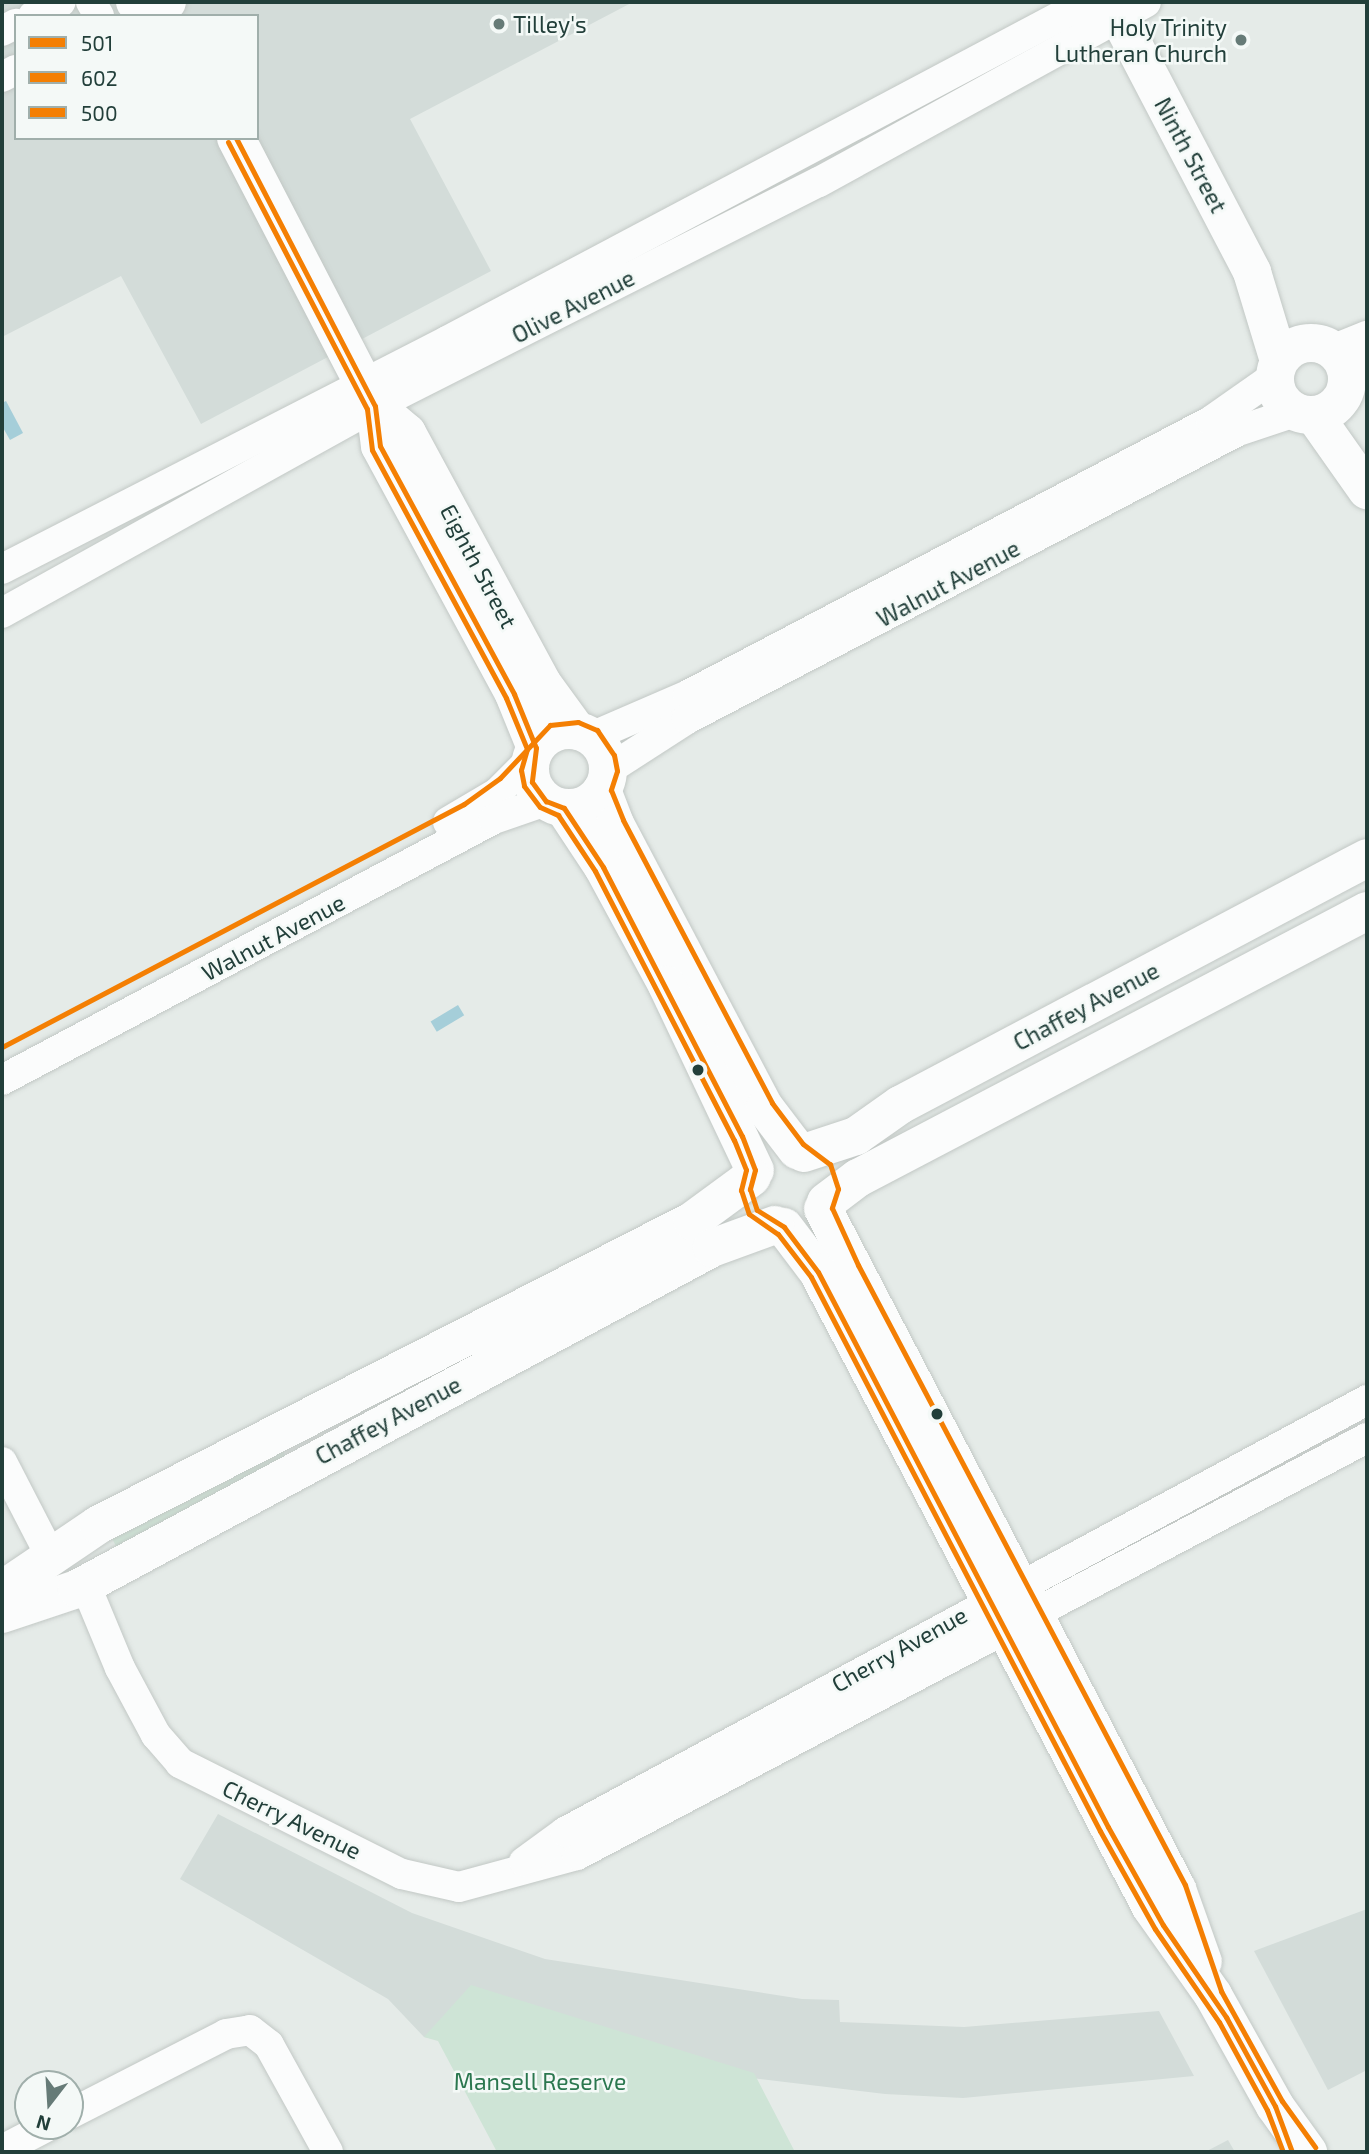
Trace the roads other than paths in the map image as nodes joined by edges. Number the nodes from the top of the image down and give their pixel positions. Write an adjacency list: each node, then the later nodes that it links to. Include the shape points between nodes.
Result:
1 (61, 2): 3 (street)
2 (1116, 5): 5 (street, Ninth Street); 9 (street, Olive Avenue, via 819,182)
3 (37, 14)
4 (237, 140): 9 (street, Eighth Street)
5 (1252, 272): 7 (street, Ninth Street); 8 (street, Ninth Street)
6 (1367, 335): 8 (street, Walnut Avenue)
7 (1277, 368): 8 (street, via 1294,347); 8 (street, Ninth Street, via 1279,397); 15 (street, Walnut Avenue, via 1211,421 688,695)
8 (1330, 381): 10 (street, Ninth Street); 11 (street, Ninth Street); 15 (street, Walnut Avenue, via 687,719)
9 (369, 394): 12 (street, Olive Avenue); 13 (street, Olive Avenue, via 333,433); 14 (street, Eighth Street, via 380,446 514,694); 15 (street, Eighth Street, via 407,433 542,683)
10 (1367, 481)
11 (1367, 490)
12 (2, 569)
13 (2, 613)
14 (534, 753): 15 (street, via 554,733); 16 (street, via 532,782); 22 (street, Walnut Avenue, via 497,793 469,811)
15 (595, 757): 16 (street, via 586,805); 25 (street, Eighth Street, via 615,824 759,1097)
16 (555, 805): 24 (street, Walnut Avenue, via 494,820); 26 (street, via 603,867 667,985)
17 (1367, 858): 18 (street, Chaffey Avenue)
18 (1281, 904): 20 (street); 21 (street, Chaffey Avenue)
19 (1367, 911): 20 (street, Chaffey Avenue)
20 (1303, 944): 23 (street, Chaffey Avenue)
21 (1027, 1036): 23 (street); 25 (street, Chaffey Avenue, via 900,1105 856,1136)
22 (2, 1057)
23 (1048, 1077): 27 (street, Chaffey Avenue, via 858,1178)
24 (2, 1080)
25 (801, 1152): 26 (street, via 773,1153); 27 (street, via 827,1178)
26 (753, 1174): 28 (street, via 752,1200); 29 (street, Chaffey Avenue, via 692,1222)
27 (824, 1206): 28 (street, via 806,1224); 38 (street)
28 (780, 1226): 29 (street, Chaffey Avenue, via 712,1248); 38 (street, via 818,1272)
29 (545, 1317): 31 (street, Chaffey Avenue); 34 (street, Chaffey Avenue)
30 (1367, 1400): 38 (street, Cherry Avenue)
31 (288, 1430): 34 (street); 35 (street, Chaffey Avenue, via 98,1525)
32 (1367, 1438): 38 (street, Cherry Avenue)
33 (2, 1462): 35 (street)
34 (306, 1463): 36 (street, Chaffey Avenue)
35 (51, 1555): 36 (street); 37 (street, Chaffey Avenue)
36 (77, 1588): 38 (street, Cherry Avenue, via 165,1749 200,1774 402,1874 459,1886 578,1855); 39 (street, Chaffey Avenue)
37 (2, 1590)
38 (1010, 1607): 40 (street, via 1152,1907 1213,1995)
39 (2, 1614)
40 (1275, 2106): 45 (street); 46 (street)
41 (84, 2107): 44 (street, via 226,2034 250,2030 269,2045)
42 (21, 2140): 43 (street)
43 (2, 2150)
44 (328, 2152)
45 (1292, 2152)
46 (1308, 2152)

